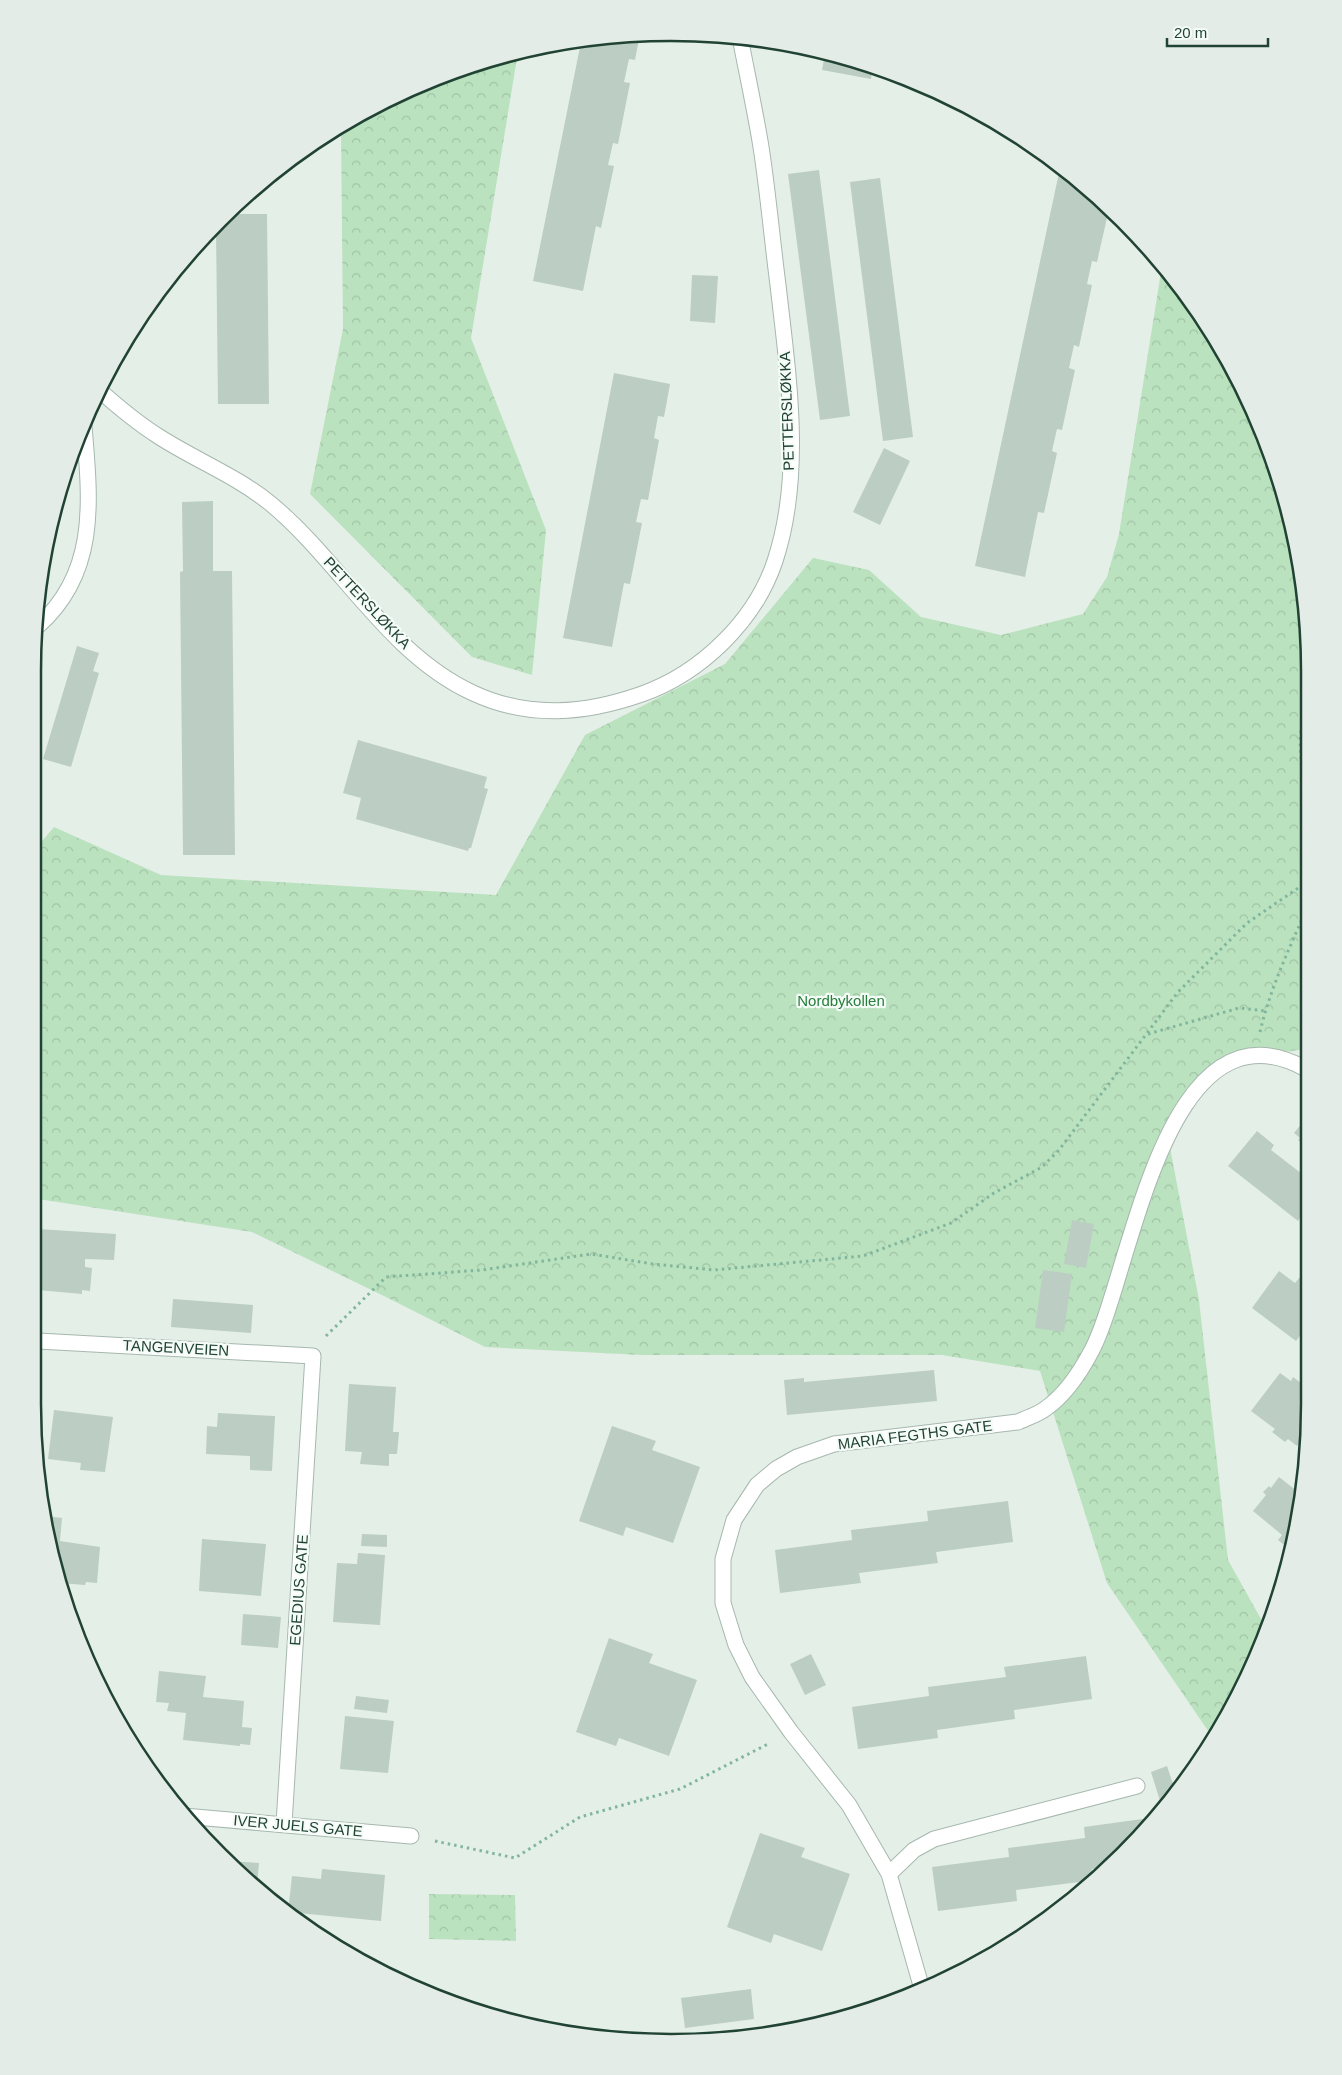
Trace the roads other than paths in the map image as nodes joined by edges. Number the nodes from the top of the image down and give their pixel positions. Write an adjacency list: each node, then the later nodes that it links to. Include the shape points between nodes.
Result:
1 (742, 46): 2 (street, PETTERSLØKKA, via 761,148 786,356 791,465 784,522 775,563 754,603 729,636 692,668 657,688 606,706 563,711 518,708 473,693 438,673 397,638 306,537 273,506 234,478 159,437)
2 (105, 395)
3 (85, 441): 4 (street, via 90,518 83,552 64,596)
4 (44, 619)
5 (1301, 1066): 12 (street, MARIA FEGTHS GATE, via 1270,1055 1233,1059 1209,1076 1185,1107 1168,1137 1134,1217 1106,1314 1092,1350 1072,1381 1045,1409 1018,1422 834,1444 797,1457 757,1485 734,1520 723,1559 723,1603 736,1645 752,1677 791,1732 849,1804)
6 (41, 1341): 7 (street, TANGENVEIEN)
7 (313, 1356): 10 (street, EGEDIUS GATE)
8 (1137, 1786): 12 (street, via 934,1839 914,1850)
9 (196, 1817): 10 (street, IVER JUELS GATE)
10 (284, 1824): 11 (street, IVER JUELS GATE)
11 (411, 1836)
12 (889, 1874): 13 (street, MARIA FEGTHS GATE)
13 (920, 1982)

